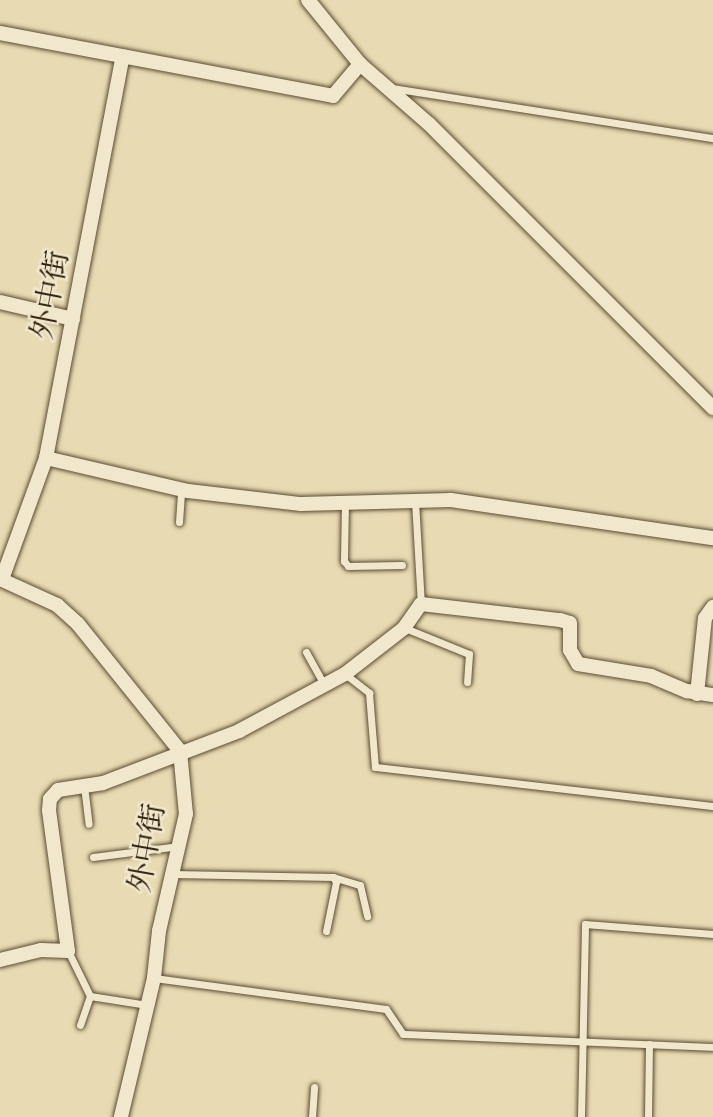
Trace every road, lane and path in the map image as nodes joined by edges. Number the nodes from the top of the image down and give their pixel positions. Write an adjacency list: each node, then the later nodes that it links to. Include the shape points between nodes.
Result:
1 (307, 0): 4 (street)
2 (0, 33): 3 (street)
3 (123, 56): 4 (street, via 333,96); 8 (street, 外中街)
4 (360, 64): 5 (street)
5 (387, 87): 6 (lane); 9 (street, via 449,143)
6 (713, 138)
7 (0, 302): 8 (street)
8 (73, 319): 10 (street, 外中街)
9 (713, 408)
10 (46, 458): 11 (street); 17 (street, 外中街)
11 (181, 489): 13 (street, via 301,504); 14 (lane)
12 (415, 501): 13 (street); 15 (street, via 451,500); 18 (lane)
13 (345, 502): 16 (lane, via 344,561 348,566)
14 (179, 522)
15 (713, 538)
16 (402, 565)
17 (1, 579): 27 (street, 外中街, via 57,605 78,624)
18 (421, 604): 20 (street); 25 (street, via 570,623 570,650 578,664 651,676)
19 (713, 607): 25 (street, via 705,618)
20 (404, 628): 22 (street); 23 (lane, via 469,654)
21 (306, 652): 24 (lane)
22 (345, 674): 24 (street); 29 (lane, via 369,694 375,768)
23 (467, 682)
24 (323, 683): 27 (street, via 239,731)
25 (697, 694): 26 (street)
26 (713, 695)
27 (180, 751): 28 (street, via 103,783); 31 (street, 外中街, via 186,814)
28 (84, 786): 30 (lane); 38 (street, via 58,790 50,799)
29 (713, 806)
30 (89, 824)
31 (179, 846): 32 (lane); 33 (street, 外中街)
32 (93, 857)
33 (173, 874): 34 (lane); 40 (street, 外中街)
34 (333, 877): 35 (lane, via 360,885); 36 (lane, via 336,882)
35 (367, 916)
36 (326, 931)
37 (713, 934): 44 (lane, via 585,924)
38 (68, 951): 39 (street, via 41,950); 41 (lane)
39 (0, 960)
40 (154, 978): 42 (street, 外中街); 44 (lane, via 386,1009 403,1034)
41 (90, 996): 42 (lane); 43 (lane)
42 (148, 1005): 48 (street, 外中街)
43 (80, 1025)
44 (583, 1042): 45 (lane); 50 (lane)
45 (649, 1044): 46 (lane); 51 (lane)
46 (713, 1047)
47 (314, 1087): 49 (lane)
48 (121, 1117)
49 (312, 1117)
50 (581, 1117)
51 (648, 1117)

